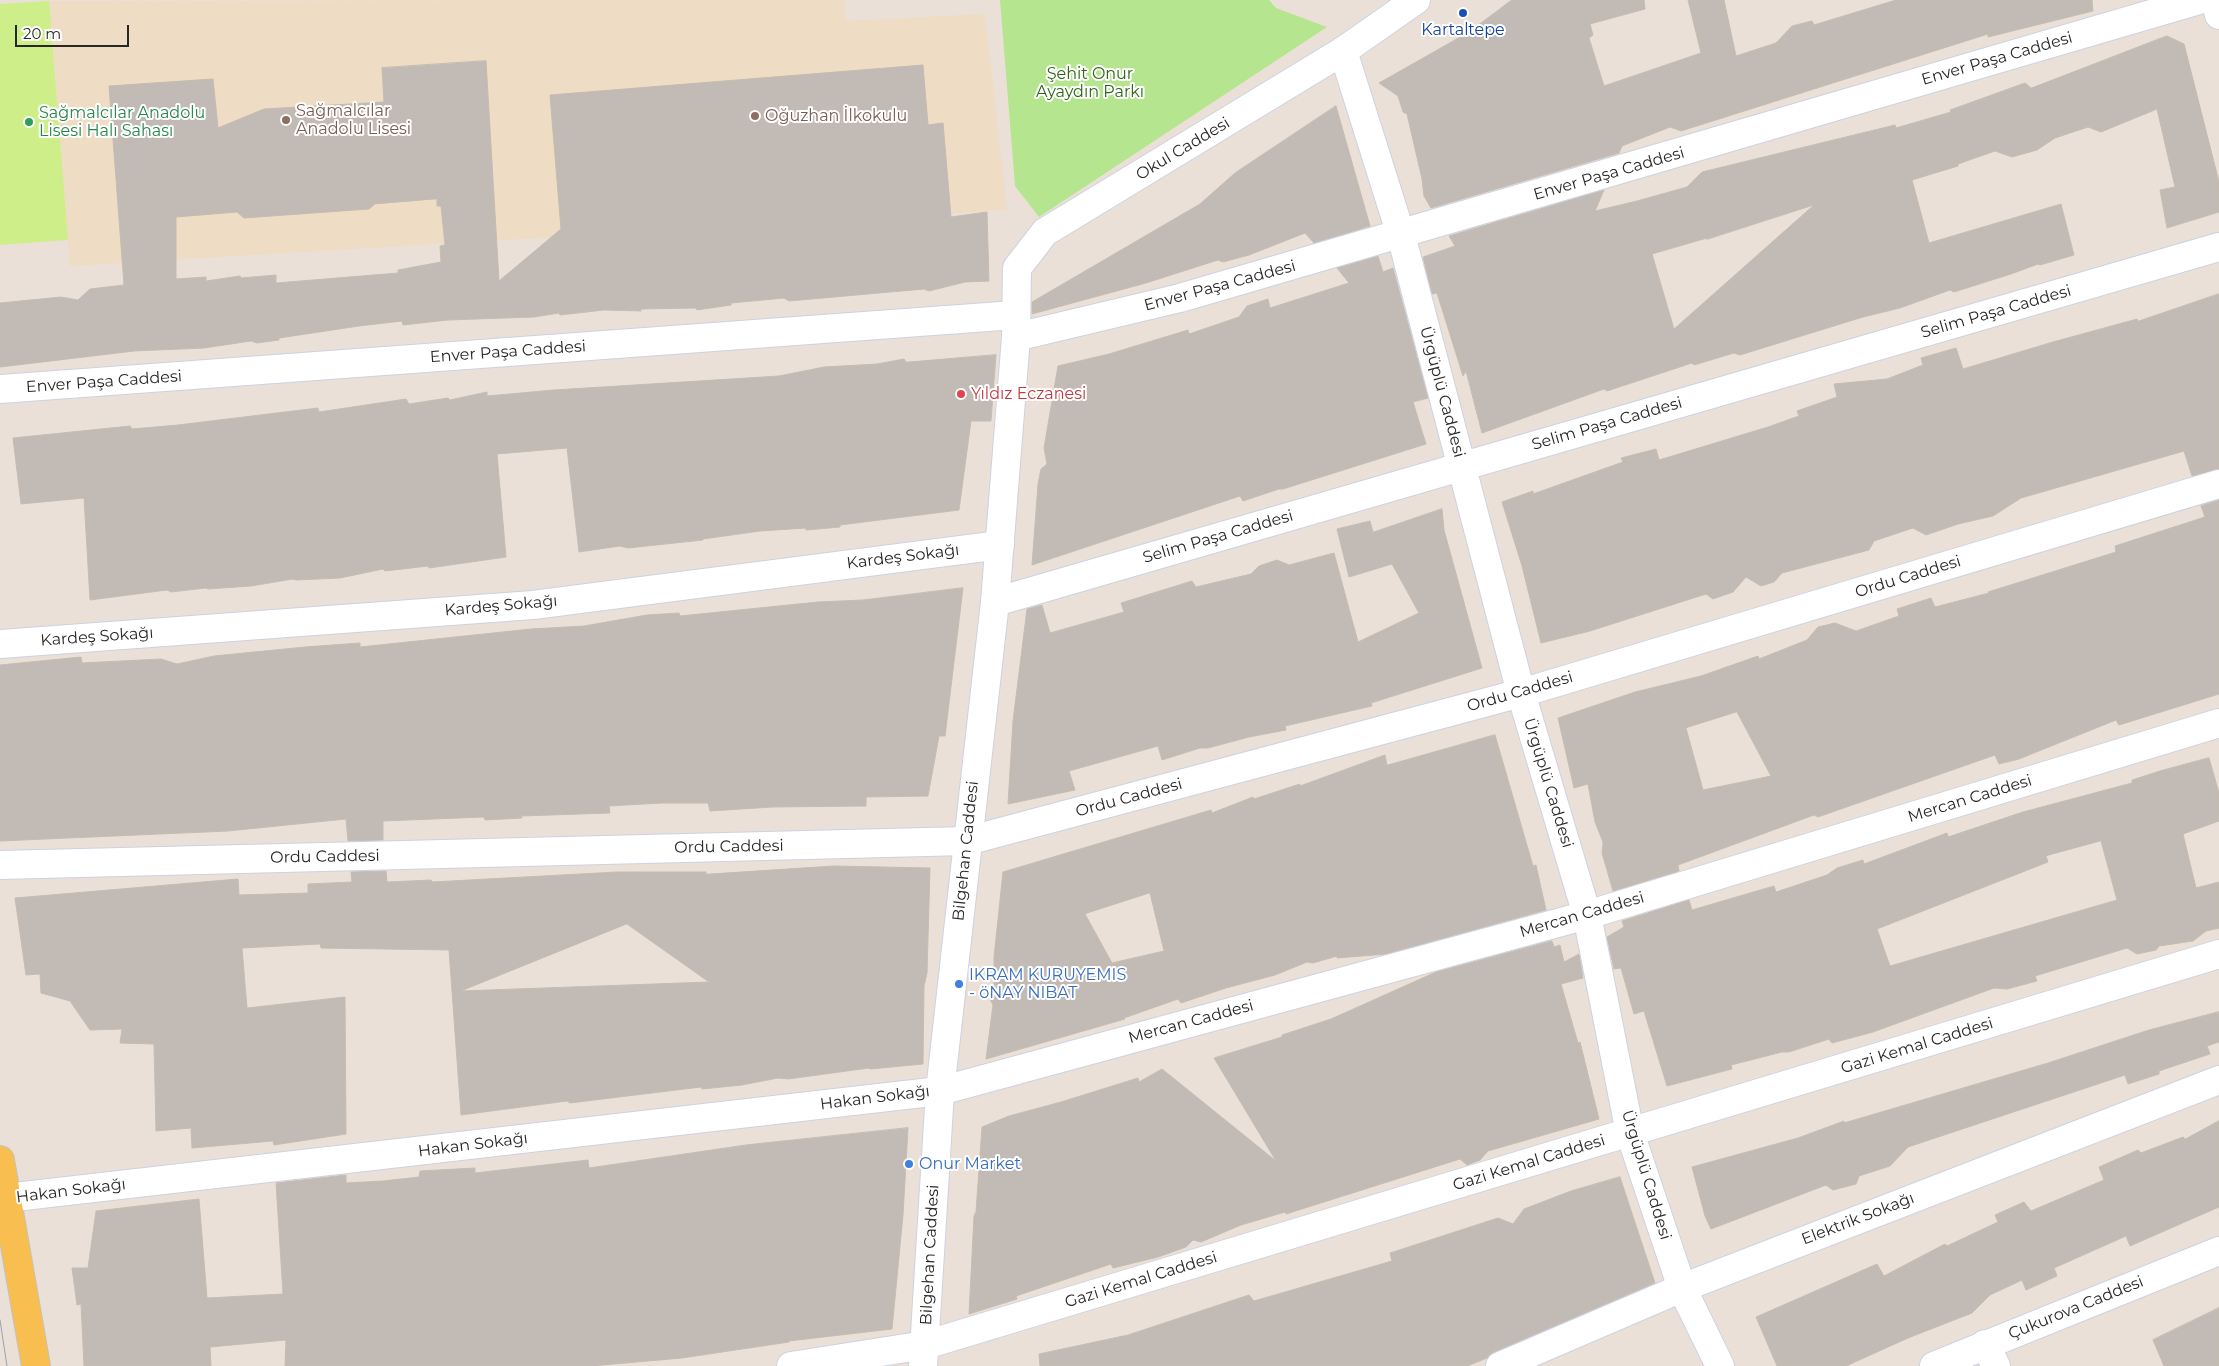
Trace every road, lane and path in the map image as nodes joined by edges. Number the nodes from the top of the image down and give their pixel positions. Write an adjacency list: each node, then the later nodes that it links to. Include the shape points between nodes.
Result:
1 (1416, 0): 5 (street, Okul Caddesi)
2 (2199, 0): 6 (street, Enver Paşa Caddesi)
3 (2215, 0): 4 (street)
4 (2219, 15)
5 (1343, 51): 6 (street, Ürgüplü Caddesi); 8 (street, Okul Caddesi, via 1045,232 1017,268)
6 (1401, 235): 8 (street, Enver Paşa Caddesi, via 1180,298); 10 (street, Ürgüplü Caddesi)
7 (2219, 248): 10 (street, Selim Paşa Caddesi)
8 (1016, 326): 9 (street, Enver Paşa Caddesi); 12 (street, Bilgehan Caddesi)
9 (0, 389)
10 (1462, 466): 13 (street, Selim Paşa Caddesi); 15 (street, Ürgüplü Caddesi)
11 (2219, 484): 15 (street, Ordu Caddesi)
12 (1000, 545): 13 (street, Bilgehan Caddesi); 14 (street, Kardeş Sokağı, via 533,605)
13 (995, 602): 17 (street, Bilgehan Caddesi)
14 (0, 644)
15 (1521, 693): 17 (street, Ordu Caddesi); 19 (street, Ürgüplü Caddesi)
16 (2219, 724): 19 (street, Mercan Caddesi)
17 (967, 841): 18 (street, Ordu Caddesi); 22 (street, Bilgehan Caddesi)
18 (0, 865)
19 (1587, 915): 22 (street, Mercan Caddesi); 23 (street, Ürgüplü Caddesi)
20 (2219, 954): 23 (street, Gazi Kemal Caddesi)
21 (2219, 1080): 27 (street, Elektrik Sokağı)
22 (940, 1091): 25 (street, Hakan Sokağı); 29 (street, Bilgehan Caddesi)
23 (1630, 1133): 27 (street, Ürgüplü Caddesi); 29 (street, Gazi Kemal Caddesi)
24 (0, 1160): 25 (main road)
25 (6, 1198): 30 (main road)
26 (2219, 1251): 28 (street, Çukurova Caddesi)
27 (1682, 1288): 32 (street, Elektrik Sokağı); 33 (street, Ürgüplü Caddesi)
28 (1990, 1355): 34 (street, Çukurova Caddesi)
29 (924, 1356): 31 (street, Gazi Kemal Caddesi)
30 (36, 1366)
31 (791, 1366)
32 (1500, 1366)
33 (1720, 1366)
34 (1934, 1366)

